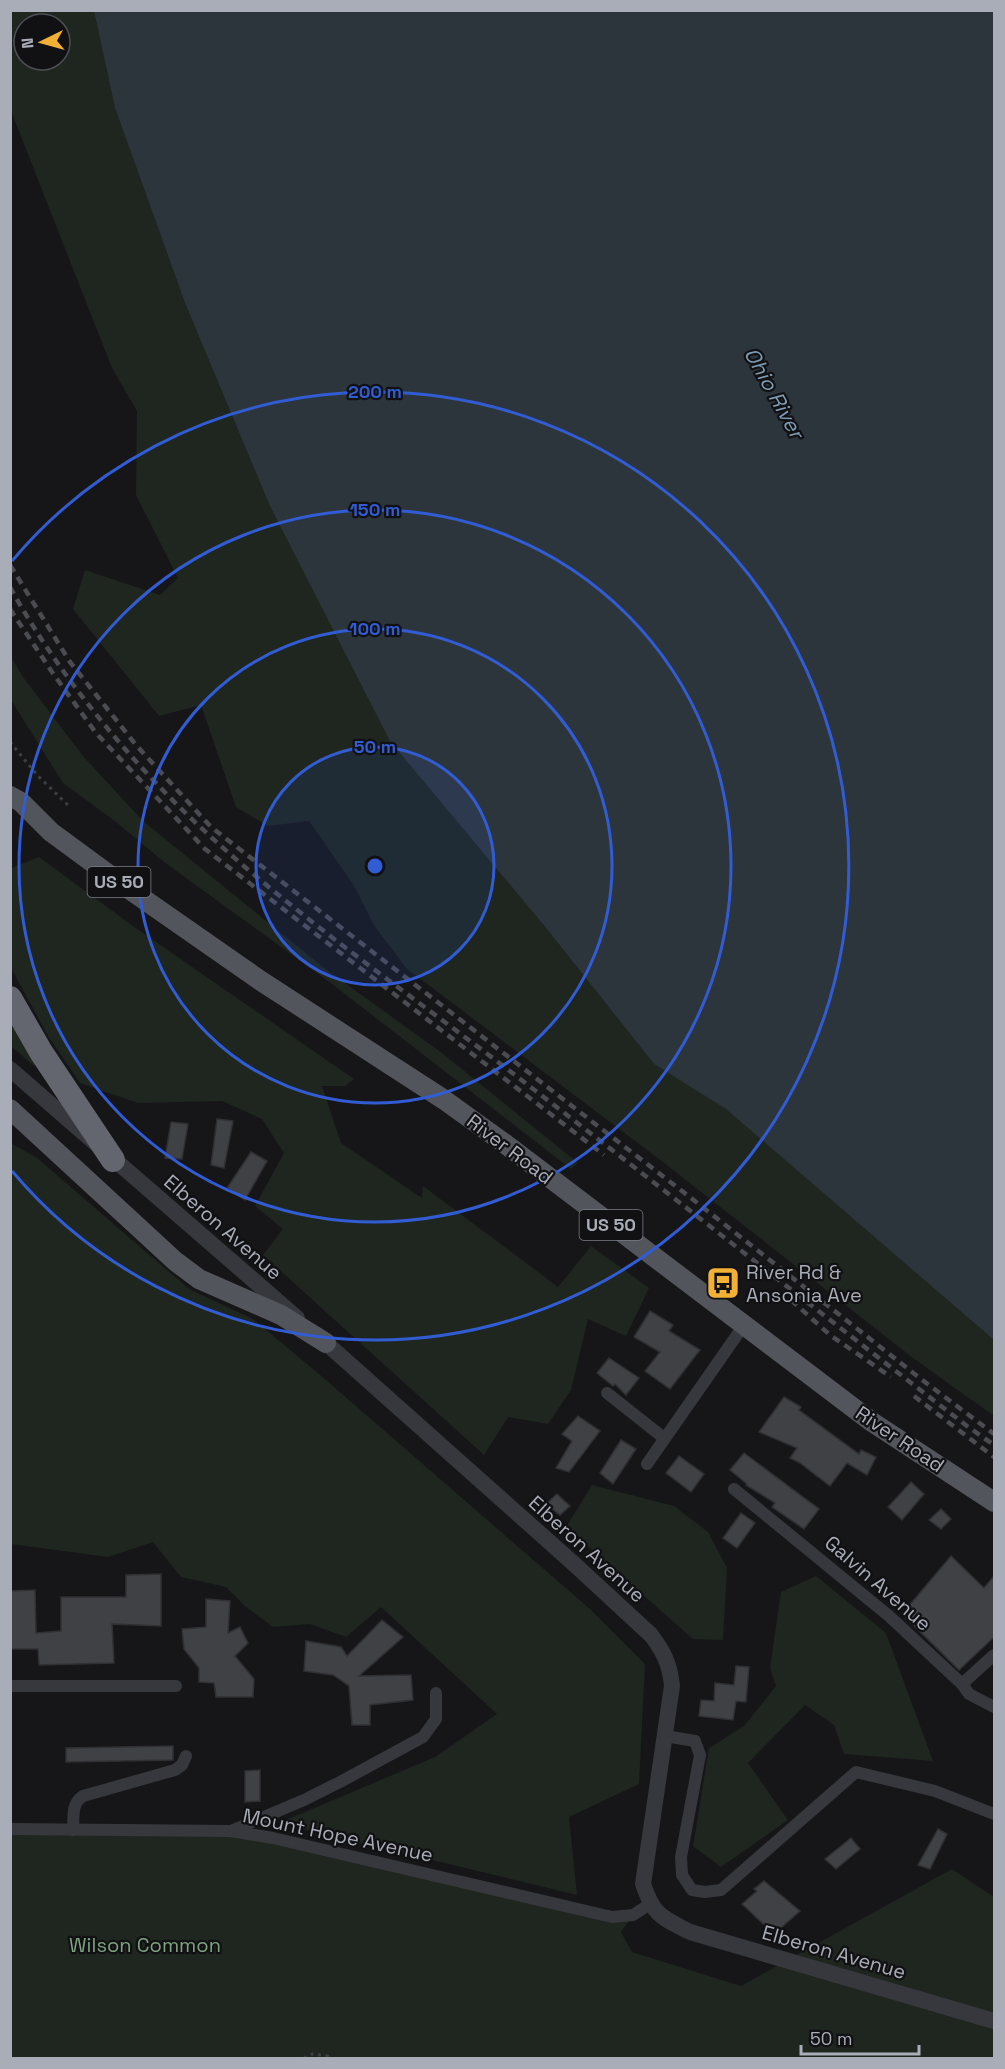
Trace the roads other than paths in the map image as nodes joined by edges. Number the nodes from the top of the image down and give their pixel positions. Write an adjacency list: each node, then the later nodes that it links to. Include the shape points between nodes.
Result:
1 (10, 785): 2 (main road, River Road / US 50)
2 (14, 804): 7 (main road, River Road / US 50, via 261,981 504,1143)
3 (10, 998): 6 (highway, via 41,1053)
4 (10, 1069): 6 (street, Elberon Avenue)
5 (10, 1108): 8 (main road, via 199,1280 281,1315)
6 (113, 1160): 8 (street, Elberon Avenue)
7 (744, 1325): 10 (street); 13 (main road, River Road / US 50, via 872,1422)
8 (326, 1343): 20 (street, Elberon Avenue, via 651,1635 670,1670 672,1686)
9 (607, 1393): 10 (street)
10 (664, 1438): 11 (street)
11 (647, 1464)
12 (734, 1489): 15 (street, Galvin Avenue, via 889,1616)
13 (994, 1502)
14 (994, 1655): 15 (street)
15 (962, 1684): 19 (street, Galvin Avenue, via 969,1694)
16 (10, 1686): 17 (street)
17 (176, 1686)
18 (436, 1693): 25 (street, via 436,1719 423,1737 322,1791)
19 (994, 1707)
20 (665, 1736): 22 (street, via 695,1741 700,1755 681,1857 682,1875 692,1890 721,1890 856,1772 935,1791); 26 (street, Elberon Avenue, via 643,1884)
21 (186, 1756): 24 (street, via 175,1770 77,1799)
22 (994, 1814)
23 (10, 1829): 24 (street, Mount Hope Avenue)
24 (73, 1830): 25 (street, Mount Hope Avenue)
25 (230, 1831): 26 (street, Mount Hope Avenue, via 612,1917 633,1915)
26 (650, 1904): 27 (street, Elberon Avenue, via 662,1917 690,1932)
27 (994, 2021)

